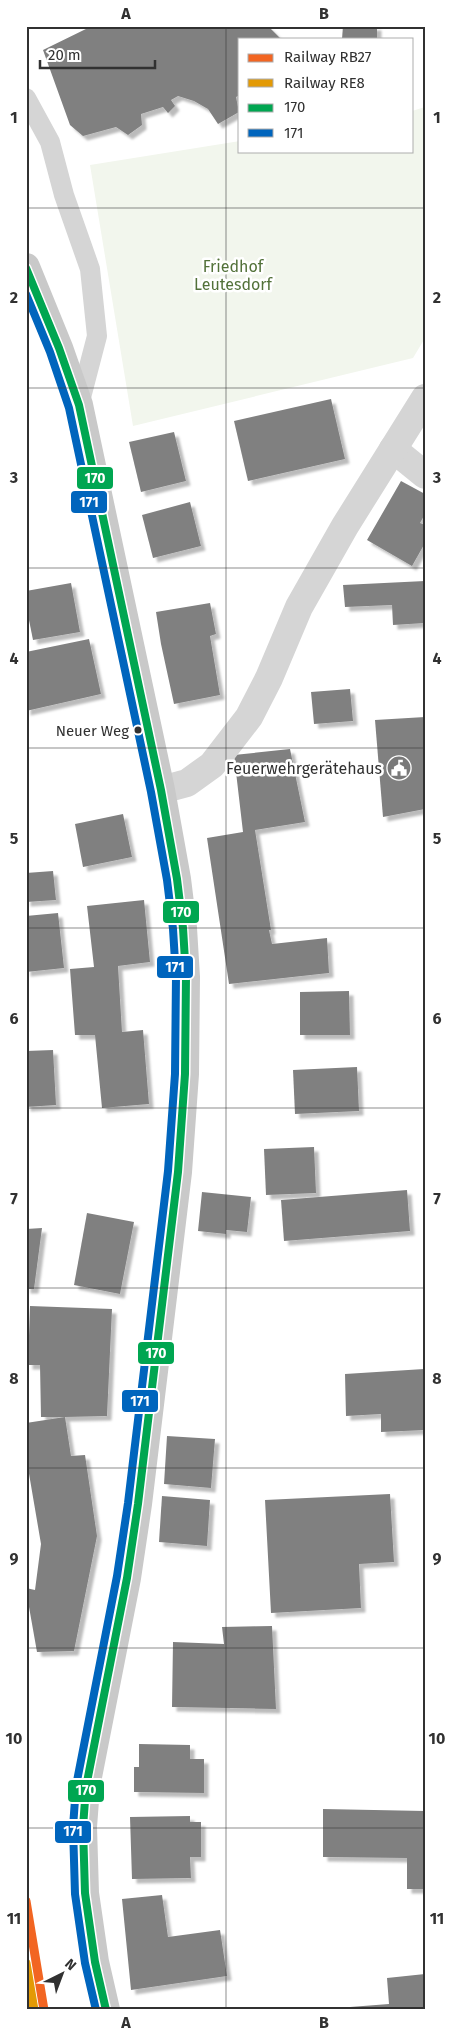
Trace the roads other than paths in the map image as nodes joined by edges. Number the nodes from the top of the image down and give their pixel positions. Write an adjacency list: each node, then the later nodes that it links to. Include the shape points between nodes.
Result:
1 (26, 98): 4 (lane, via 50,142 64,195 90,269 97,336)
2 (26, 267): 4 (main road)
3 (425, 398): 5 (street)
4 (79, 405): 7 (main road)
5 (393, 448): 6 (street); 7 (street, via 299,607 269,678 248,716 212,764 188,783)
6 (425, 475)
7 (160, 790): 8 (main road, via 178,879 183,928 185,1074 178,1172 138,1504 88,1778 83,1826 85,1893)
8 (106, 2010)

